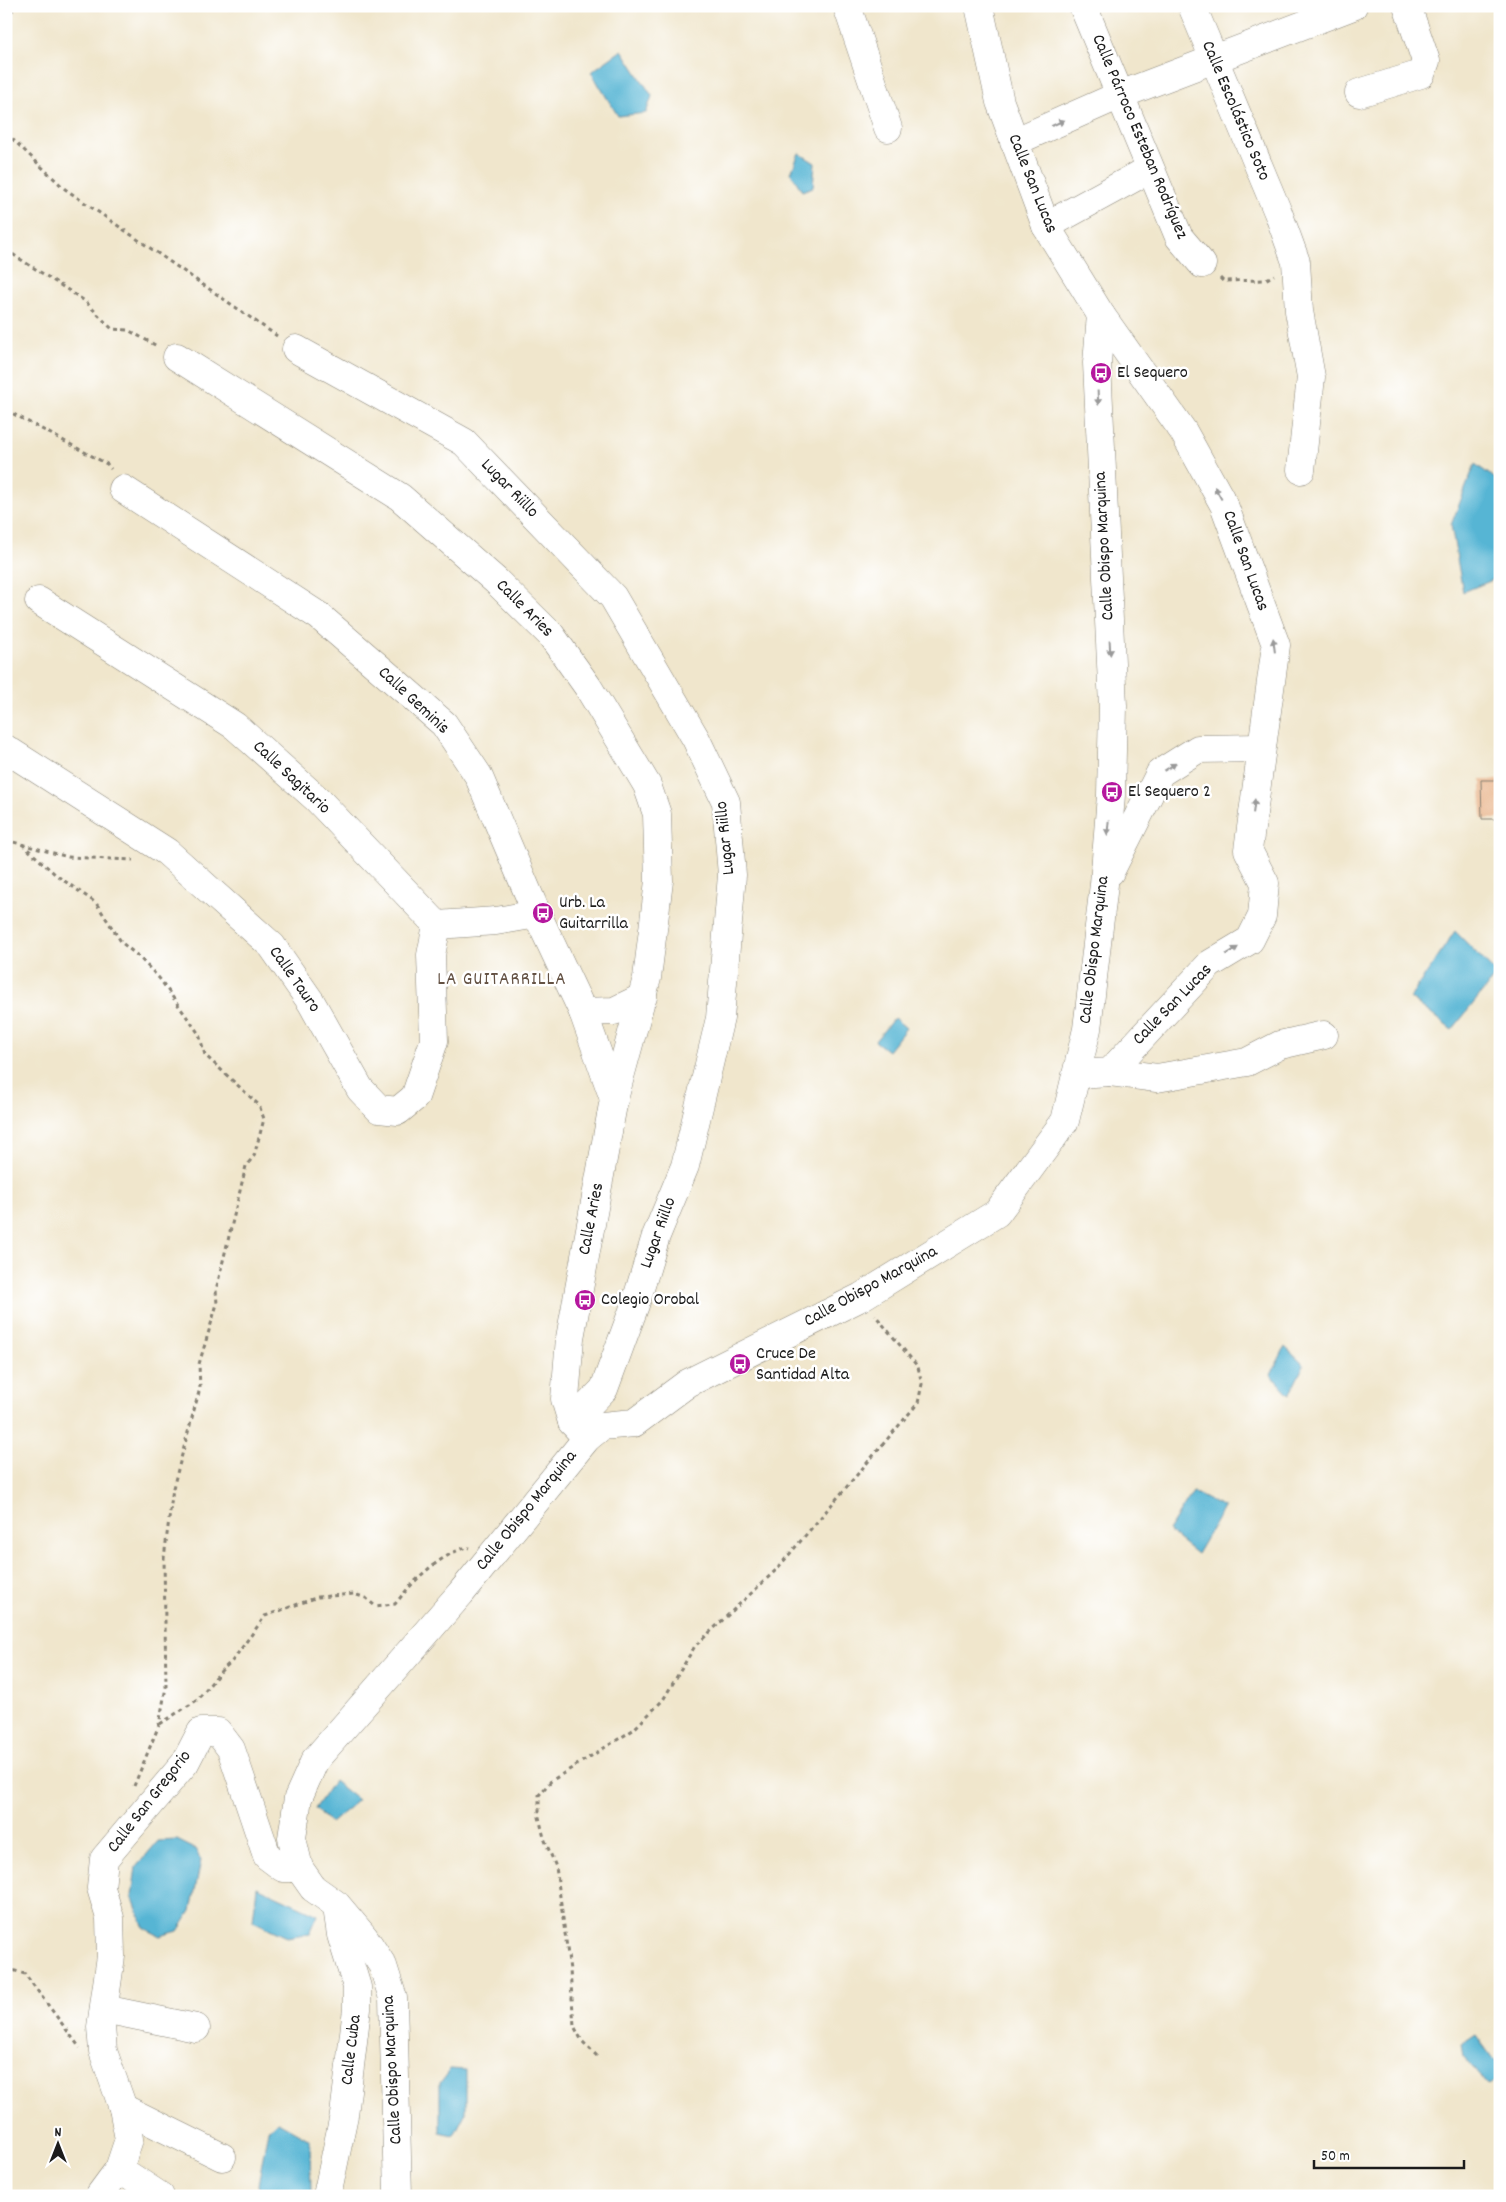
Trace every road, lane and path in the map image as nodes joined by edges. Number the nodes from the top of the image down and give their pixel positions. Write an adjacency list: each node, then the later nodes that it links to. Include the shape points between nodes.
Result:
1 (18, 6): 8 (path)
2 (979, 6): 14 (street, Calle San Lucas, via 1000,102)
3 (1083, 6): 11 (street, Calle Párroco Esteban Rodríguez)
4 (1192, 6): 9 (street, Calle Escolástico Soto)
5 (1353, 6): 9 (street)
6 (1406, 6): 10 (street, via 1426,61 1421,74)
7 (853, 7): 12 (street)
8 (6, 19)
9 (1214, 59): 11 (street); 18 (street, Calle Escolástico Soto)
10 (1358, 93)
11 (1120, 95): 14 (street, one-way to 11); 15 (street, Calle Párroco Esteban Rodríguez)
12 (888, 128)
13 (6, 133): 21 (path, via 66,188)
14 (1014, 142): 16 (street, Calle San Lucas)
15 (1150, 169): 16 (street); 19 (street, Calle Párroco Esteban Rodríguez, via 1180,237)
16 (1046, 226): 20 (street, Calle San Lucas)
17 (6, 250): 22 (path, via 85,301 112,328 128,330)
18 (1296, 262): 19 (path, via 1265,280 1223,281); 24 (street, Calle Escolástico Soto, via 1299,310 1311,377)
19 (1202, 264)
20 (1100, 314): 28 (street, Calle San Lucas, one-way to 20, via 1276,645 1224,505 1183,431); 32 (street, Calle Obispo Marquina, one-way to 32, via 1097,363 1113,706)
21 (296, 349): 42 (street, Lugar Riillo, via 464,442 606,590 618,605 696,739 726,802 732,875 720,1018 684,1166 656,1236 604,1389)
22 (177, 357): 35 (street, Calle Aries, via 400,497 496,581 551,635 588,687 647,785 657,814 659,881)
23 (6, 410): 25 (path, via 107,464)
24 (1301, 470)
25 (123, 489): 33 (street, Calle Geminis, via 319,616 444,724 478,775)
26 (40, 601): 34 (street, Calle Sagitario, via 235,726 317,799)
27 (6, 748): 31 (street, Calle Tauro)
28 (1261, 748): 32 (street, one-way to 28, via 1160,773 1198,749); 38 (street, Calle San Lucas, one-way to 28, via 1210,964 1250,940 1262,916 1264,883 1248,850)
29 (6, 840): 30 (path)
30 (22, 844): 31 (path, via 68,857 133,860); 44 (path, via 56,875 96,903 122,943 159,978 199,1034 205,1055 259,1105 264,1119 254,1156 246,1166 216,1290 217,1304 199,1364 200,1388 173,1488 164,1558 166,1688)
31 (166, 852): 34 (street, Calle Tauro, via 272,946 311,1002 360,1089 379,1109 398,1111 415,1097 434,1041 431,955)
32 (1104, 884): 39 (street, Calle Obispo Marquina, via 1087,1029)
33 (537, 914): 34 (street); 36 (street, Calle Geminis)
34 (437, 925)
35 (642, 997): 36 (street, via 614,1011); 40 (street, Calle Aries)
36 (583, 1012): 40 (street, Calle Geminis)
37 (1324, 1035): 38 (street, via 1280,1045 1246,1062 1157,1078)
38 (1110, 1072): 39 (street)
39 (1077, 1074): 41 (street, Calle Obispo Marquina, via 1065,1121 997,1213)
40 (614, 1099): 42 (street, Calle Aries, via 570,1338 565,1399)
41 (861, 1297): 42 (street, Calle Obispo Marquina, via 688,1383 634,1423); 52 (path, via 918,1367 922,1384 918,1402 776,1570 694,1646 663,1700 633,1730 551,1781 539,1796 538,1818 556,1868 574,2026 582,2041)
42 (580, 1430): 43 (street, Calle Obispo Marquina)
43 (489, 1558): 44 (path, via 466,1546 445,1555 411,1584 395,1604 375,1606 354,1594 336,1595 318,1597 265,1616 233,1660 197,1700); 46 (street, Calle Obispo Marquina, via 315,1760 298,1798 293,1830)
44 (159, 1725): 45 (path)
45 (131, 1792)
46 (299, 1868): 47 (street, Calle Obispo Marquina, via 313,1888); 49 (street, Calle San Gregorio, via 283,1868 267,1856 231,1750 218,1732 201,1732 185,1764 104,1860 101,1888 110,1918 111,1947)
47 (337, 1905): 58 (street, Calle Cuba, via 341,1935 357,1987 357,2009 344,2115); 59 (street, Calle Obispo Marquina, via 383,1966 394,1998)
48 (6, 1968): 51 (path, via 25,1974 77,2046 87,2053)
49 (104, 2009): 50 (street); 51 (street, Calle San Gregorio, via 101,2027)
50 (196, 2028)
51 (103, 2051): 53 (street, Calle San Gregorio)
52 (597, 2056)
53 (123, 2108): 54 (street); 55 (street, Calle San Gregorio, via 129,2139)
54 (222, 2157)
55 (119, 2169): 56 (street, Calle San Gregorio); 57 (street)
56 (99, 2196)
57 (160, 2196)
58 (327, 2196)
59 (398, 2196)

